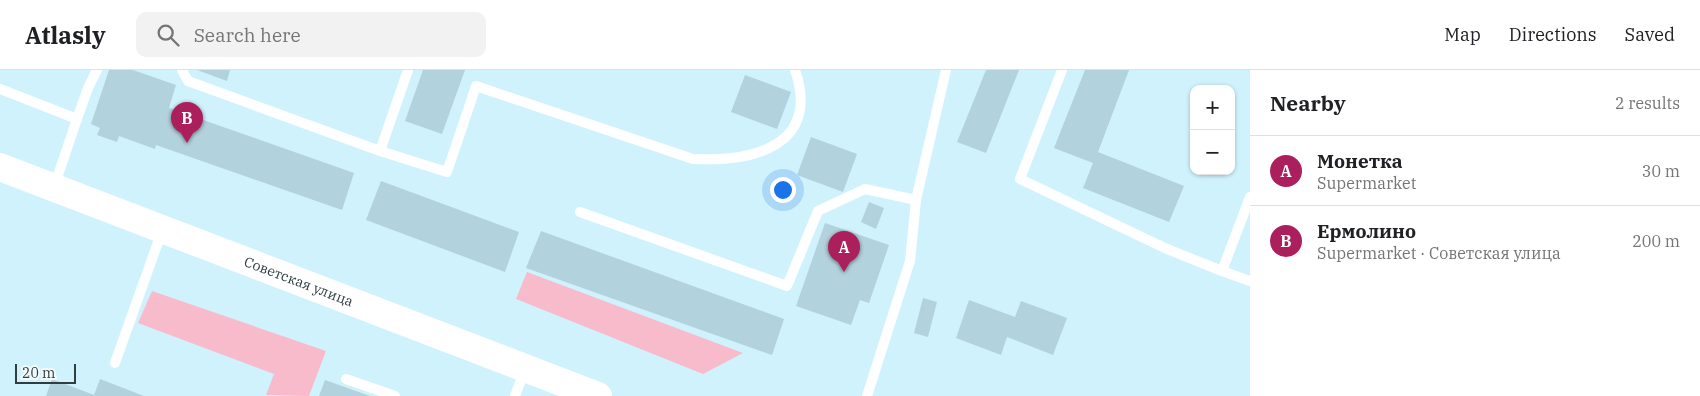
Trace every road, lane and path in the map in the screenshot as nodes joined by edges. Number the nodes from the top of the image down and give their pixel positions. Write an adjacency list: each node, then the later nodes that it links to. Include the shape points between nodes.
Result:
1 (97, 70): 8 (lane)
2 (182, 70): 9 (lane, via 188,80)
3 (408, 70): 9 (lane)
4 (795, 70): 9 (lane, via 801,108 788,136 764,152 726,160 693,159 476,86 447,172)
5 (946, 70): 13 (lane)
6 (1062, 70): 16 (lane, via 1020,179 1167,249)
7 (0, 89): 8 (lane)
8 (77, 118): 11 (lane)
9 (380, 151)
10 (0, 167): 11 (main road, Советская улица)
11 (54, 188): 15 (main road, Советская улица)
12 (1250, 197): 16 (lane)
13 (916, 200): 14 (lane, via 865,189 818,211 787,286); 24 (lane, via 910,261)
14 (580, 212)
15 (163, 230): 18 (lane); 19 (main road, Советская улица)
16 (1222, 271): 17 (lane)
17 (1250, 281)
18 (115, 363)
19 (525, 368): 22 (lane); 23 (main road, Советская улица)
20 (346, 379): 21 (lane)
21 (395, 396)
22 (515, 396)
23 (598, 396)
24 (867, 396)

